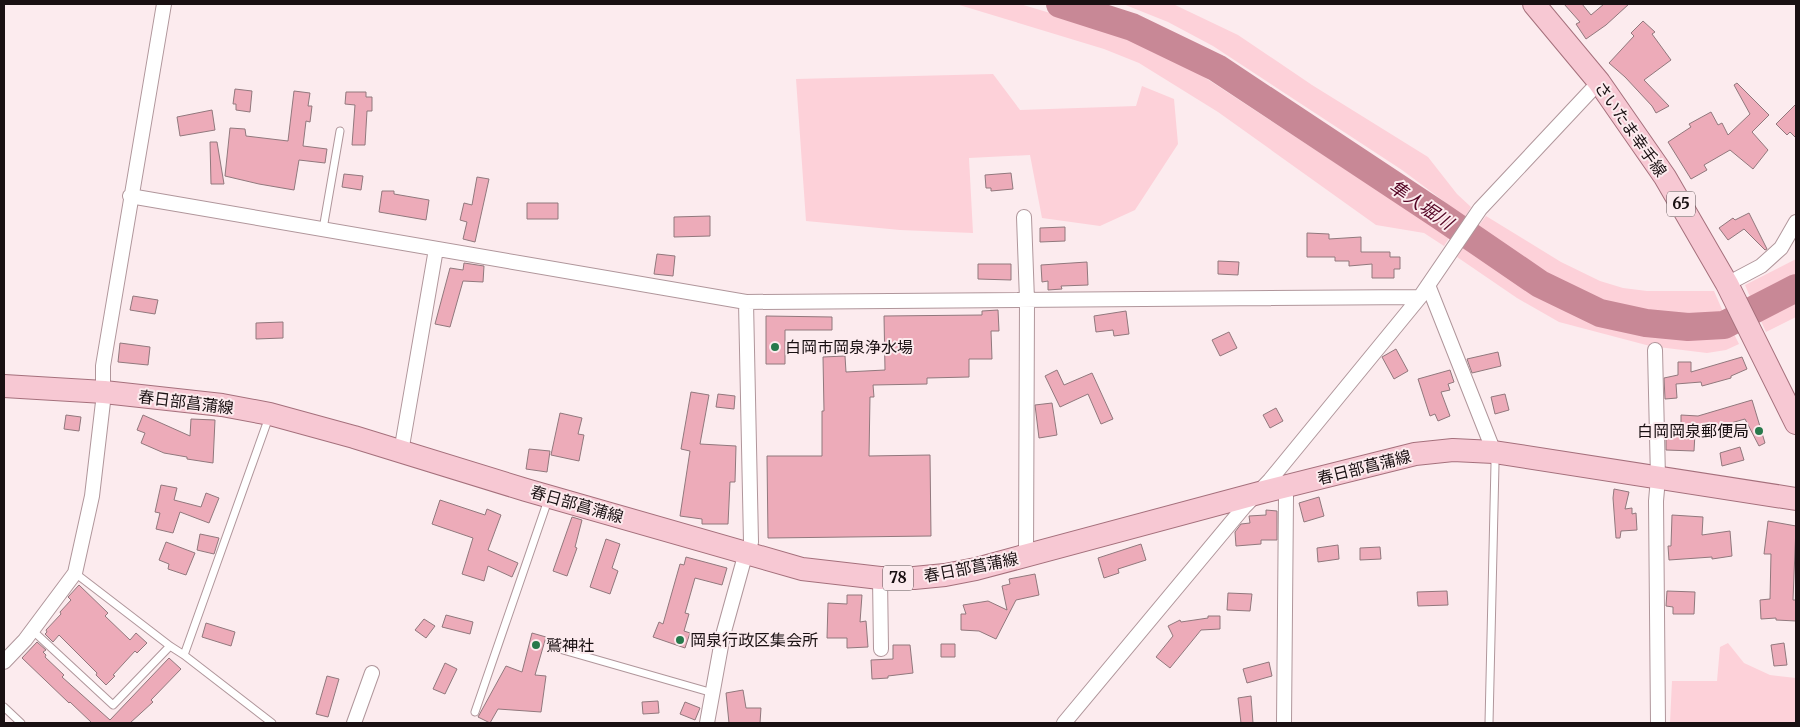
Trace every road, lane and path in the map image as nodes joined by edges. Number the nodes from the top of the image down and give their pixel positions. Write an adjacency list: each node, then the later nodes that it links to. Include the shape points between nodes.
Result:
1 (164, 4): 5 (street)
2 (1534, 4): 3 (main road, さいたま幸手線 / 65)
3 (1599, 82): 10 (main road, さいたま幸手線 / 65, via 1665,177); 11 (street, via 1480,209)
4 (340, 131): 8 (lane)
5 (130, 196): 8 (street); 16 (street, via 103,366)
6 (1024, 217): 12 (street)
7 (1796, 222): 10 (street, via 1781,248 1761,266)
8 (323, 229): 9 (street)
9 (436, 249): 13 (street); 19 (street)
10 (1727, 284): 18 (main road, さいたま幸手線 / 65, via 1786,395)
11 (1424, 291): 12 (street); 20 (street); 23 (street)
12 (1027, 300): 13 (street); 27 (street)
13 (746, 302): 26 (street, via 751,514)
14 (1655, 350): 21 (street)
15 (4, 386): 16 (main road, 春日部菖蒲線 / 78)
16 (104, 392): 17 (main road, 春日部菖蒲線 / 78, via 222,405); 28 (street, via 92,496)
17 (270, 414): 19 (main road, 春日部菖蒲線 / 78); 34 (lane)
18 (1796, 423)
19 (401, 452): 24 (main road, 春日部菖蒲線 / 78)
20 (1494, 452): 21 (main road, 春日部菖蒲線 / 78); 22 (main road, 春日部菖蒲線 / 78, via 1453,450 1415,454); 46 (lane)
21 (1658, 478): 25 (main road, 春日部菖蒲線 / 78); 47 (street)
22 (1284, 487): 23 (main road, 春日部菖蒲線 / 78); 45 (street)
23 (1258, 493): 27 (main road, 春日部菖蒲線 / 78); 44 (street)
24 (549, 496): 26 (main road, 春日部菖蒲線 / 78); 39 (lane)
25 (1796, 499)
26 (748, 553): 29 (main road, 春日部菖蒲線 / 78, via 802,568); 37 (street, via 742,563 723,635)
27 (1026, 556): 29 (main road, 春日部菖蒲線 / 78, via 945,575)
28 (75, 573): 30 (street); 31 (lane)
29 (880, 578): 33 (street)
30 (32, 630): 31 (lane, via 113,705); 35 (street)
31 (170, 646): 34 (lane)
32 (556, 648): 37 (lane)
33 (881, 648)
34 (184, 655): 41 (lane)
35 (4, 662)
36 (372, 673): 42 (street)
37 (713, 693): 43 (street)
38 (4, 707): 40 (lane)
39 (475, 712)
40 (21, 723)
41 (272, 723)
42 (354, 723)
43 (707, 723)
44 (1064, 723)
45 (1284, 723)
46 (1490, 723)
47 (1658, 723)

